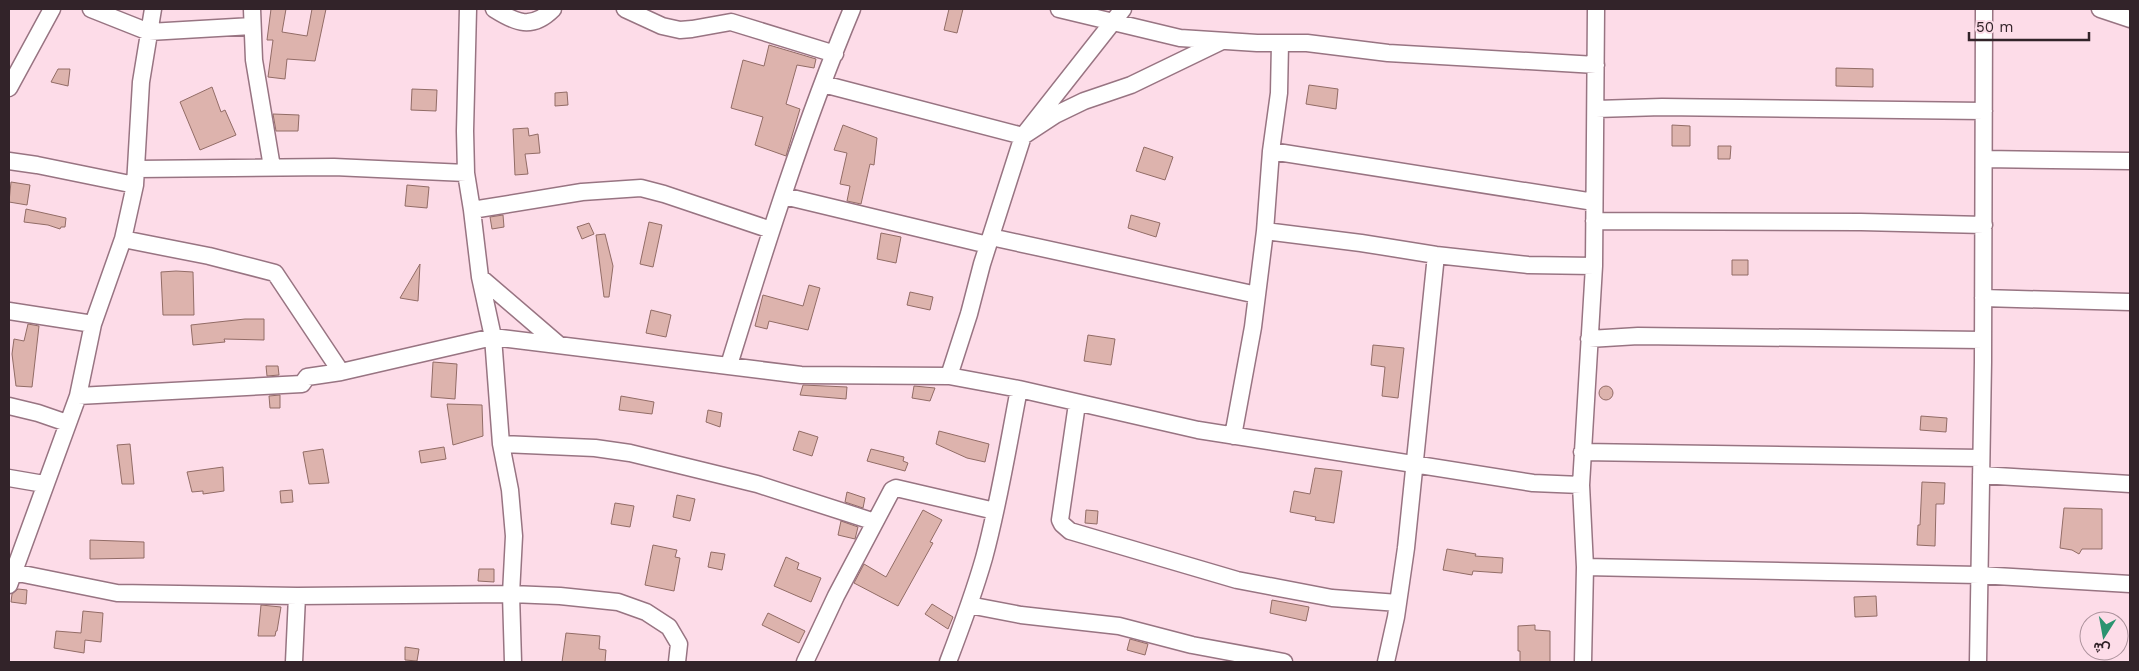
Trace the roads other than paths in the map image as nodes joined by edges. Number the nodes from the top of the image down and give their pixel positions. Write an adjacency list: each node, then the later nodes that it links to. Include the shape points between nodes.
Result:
1 (52, 9): 26 (street)
2 (91, 9): 20 (street)
3 (153, 9): 20 (street)
4 (252, 9): 19 (street)
5 (468, 9): 35 (street, via 464,130)
6 (494, 9): 7 (street, via 520,22 540,20)
7 (553, 9)
8 (625, 9): 15 (street)
9 (852, 9): 23 (street)
10 (1059, 9): 18 (street)
11 (1123, 9): 18 (street)
12 (1596, 9): 24 (street)
13 (1984, 9): 28 (street)
14 (2100, 9): 17 (street)
15 (644, 13): 16 (street, via 662,26 680,30)
16 (732, 16): 23 (street)
17 (2130, 19)
18 (1112, 22): 21 (street, via 1180,38); 29 (street)
19 (252, 26): 20 (street); 34 (street, via 254,60)
20 (149, 32): 36 (street, via 141,82)
21 (1223, 41): 22 (street); 29 (street, via 1165,70 1084,101)
22 (1280, 43): 24 (street); 30 (street, via 1279,93)
23 (835, 54): 25 (street)
24 (1596, 65): 27 (street)
25 (823, 84): 29 (street); 37 (street)
26 (9, 88)
27 (1596, 109): 28 (street); 38 (street)
28 (1984, 111): 31 (street)
29 (1023, 136): 45 (street)
30 (1271, 151): 38 (street); 43 (street)
31 (1984, 159): 32 (street); 41 (street)
32 (2130, 161)
33 (9, 162): 36 (street)
34 (272, 167): 35 (street); 36 (street)
35 (466, 173): 39 (street)
36 (136, 177): 44 (street)
37 (784, 196): 42 (street); 45 (street)
38 (1594, 202): 40 (street)
39 (472, 210): 42 (street, via 582,192 641,188); 48 (street)
40 (1594, 221): 41 (street); 47 (street)
41 (1984, 225): 50 (street)
42 (771, 230): 58 (street)
43 (1265, 231): 46 (street); 49 (street)
44 (123, 239): 53 (street); 59 (street, via 209,256 275,274)
45 (989, 241): 49 (street); 60 (street)
46 (1436, 255): 47 (street, via 1528,265); 70 (street)
47 (1594, 266): 55 (street)
48 (480, 276): 54 (street); 57 (street)
49 (1257, 295): 66 (street)
50 (1983, 298): 51 (street); 56 (street)
51 (2130, 302)
52 (9, 311): 53 (street)
53 (93, 324): 62 (street)
54 (493, 337): 57 (street); 59 (street); 67 (street)
55 (1589, 338): 56 (street); 68 (street)
56 (1983, 340): 69 (street)
57 (558, 344): 58 (street)
58 (729, 365): 60 (street, via 801,375)
59 (340, 372): 62 (street, via 306,377 302,384)
60 (949, 376): 61 (street)
61 (1019, 390): 63 (street); 76 (street)
62 (78, 396): 65 (street)
63 (1077, 404): 66 (street); 84 (street, via 1060,520 1070,531 1237,580 1332,598)
64 (9, 406): 65 (street)
65 (67, 423): 73 (street)
66 (1233, 436): 70 (street)
67 (501, 444): 77 (street, via 595,448 630,453 757,484); 82 (street, via 514,536)
68 (1582, 452): 69 (street); 75 (street)
69 (1981, 458): 71 (street)
70 (1414, 465): 75 (street, via 1533,483); 84 (street)
71 (1981, 475): 74 (street); 79 (street)
72 (9, 478): 73 (street)
73 (44, 484): 80 (street)
74 (2130, 484)
75 (1581, 485): 78 (street)
76 (995, 512): 77 (street, via 896,488); 85 (street)
77 (874, 522): 90 (street)
78 (1585, 567): 79 (street); 94 (street)
79 (1979, 575): 81 (street); 95 (street)
80 (11, 579): 83 (street, via 117,593)
81 (2130, 584)
82 (511, 594): 83 (street); 88 (street); 89 (street, via 618,602 646,612 669,627 679,644)
83 (297, 596): 87 (street)
84 (1398, 603): 93 (street)
85 (969, 605): 86 (street, via 1021,616 1118,626); 91 (street)
86 (1260, 660): 92 (street)
87 (294, 662)
88 (513, 662)
89 (677, 662)
90 (805, 662)
91 (948, 662)
92 (1284, 662)
93 (1386, 662)
94 (1583, 662)
95 (1978, 662)

